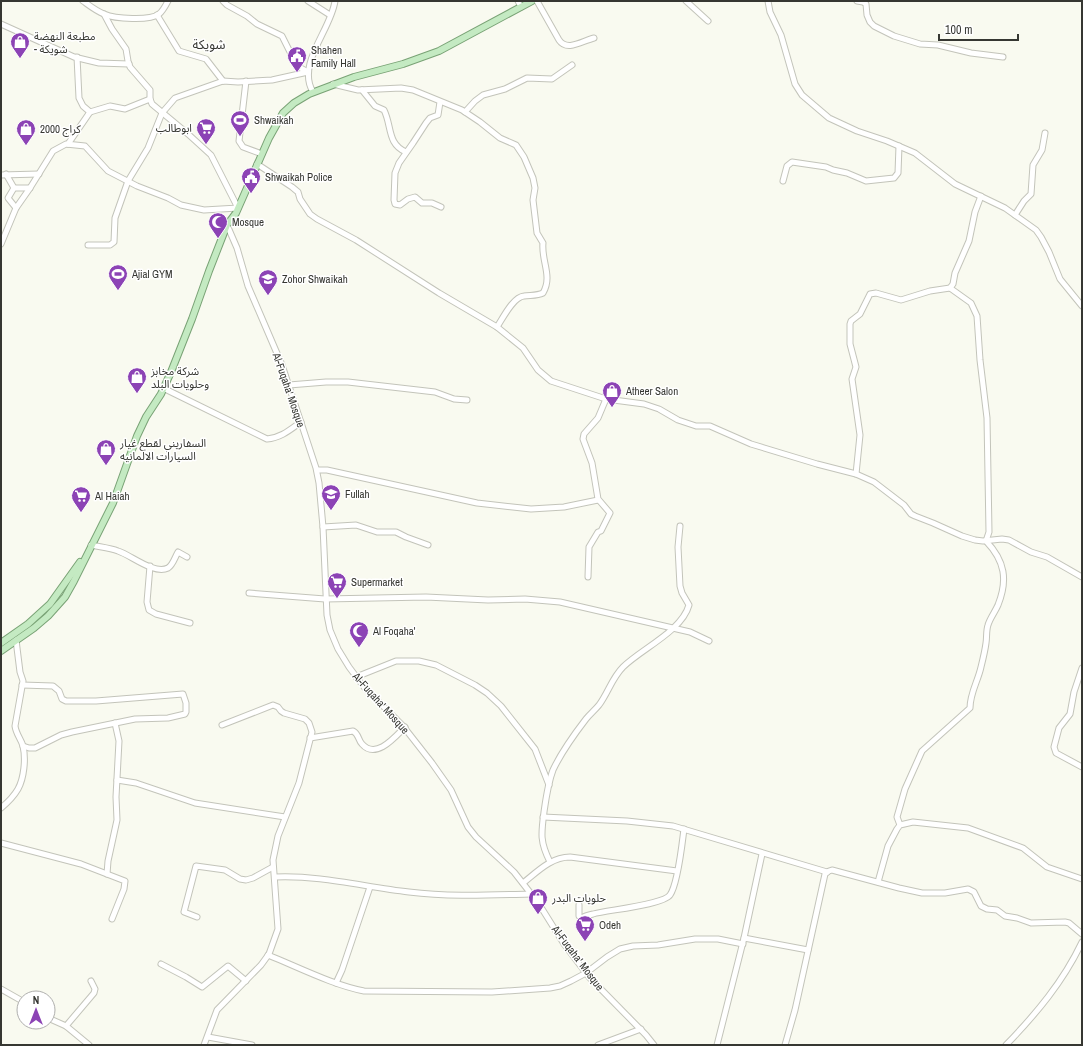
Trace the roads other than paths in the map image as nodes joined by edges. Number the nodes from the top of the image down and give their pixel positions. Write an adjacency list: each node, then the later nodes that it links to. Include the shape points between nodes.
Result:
1 (83, 1): 15 (street)
2 (168, 1): 16 (street)
3 (223, 1): 14 (street)
4 (234, 1): 14 (street)
5 (308, 1): 17 (street)
6 (335, 1): 17 (street)
7 (518, 1): 13 (street)
8 (532, 1): 13 (main road)
9 (537, 1): 20 (street, via 564,45 570,46)
10 (686, 1): 18 (street)
11 (768, 1): 38 (street, via 795,84 802,95 829,118 856,131)
12 (857, 1): 22 (street, via 866,4 867,16 872,24 894,36 917,43)
13 (521, 7): 28 (main road, via 435,53)
14 (232, 8): 25 (street, via 282,36 297,66)
15 (104, 14): 16 (street, via 112,17 143,18); 23 (street, via 126,49)
16 (157, 15): 26 (street, via 179,51 206,59)
17 (330, 15): 25 (street, via 309,63)
18 (708, 21)
19 (1, 24): 21 (street)
20 (594, 38)
21 (76, 57): 23 (street, via 99,63); 33 (street, via 79,98)
22 (1003, 57)
23 (129, 64): 31 (street, via 150,90)
24 (572, 65): 34 (street, via 552,79 527,78 505,89 483,95)
25 (308, 72): 27 (street, via 272,80); 30 (street, via 308,81)
26 (224, 81): 27 (street); 35 (street, via 175,98)
27 (246, 81): 40 (street, via 240,144)
28 (333, 84): 29 (street); 30 (main road)
29 (362, 90): 32 (street, via 406,88); 39 (street, via 376,106 385,111 390,135 399,148)
30 (313, 92): 40 (main road, via 297,100 283,113)
31 (150, 99): 33 (street, via 125,109 110,106); 35 (street)
32 (440, 102): 34 (street); 39 (street, via 438,114 430,118)
33 (90, 112): 37 (street)
34 (465, 112): 58 (street, via 500,138 516,145 524,157 535,188 533,204 537,233 543,243 542,250 547,269 543,293 517,299)
35 (162, 113): 44 (street, via 148,148); 51 (street, via 211,155)
36 (1045, 133): 52 (street, via 1042,150 1032,165 1031,194)
37 (68, 144): 42 (street, via 53,151); 44 (street, via 85,146 108,171)
38 (899, 146): 45 (street, via 898,173 894,178 866,181 826,167 792,162 787,166); 48 (street, via 916,153 955,184)
39 (406, 152): 49 (street, via 395,173 394,203 400,205 414,197 422,203 432,203)
40 (262, 154): 41 (main road)
41 (257, 164): 51 (main road); 58 (street, via 298,192 300,200 317,219 340,230)
42 (39, 174): 43 (street); 47 (street)
43 (3, 175): 46 (street)
44 (128, 181): 51 (street, via 181,205 204,210); 55 (street, via 115,218 114,242)
45 (783, 181)
46 (14, 188): 47 (street); 50 (street, via 8,198)
47 (30, 188): 50 (street)
48 (981, 196): 52 (street); 56 (street, via 969,241)
49 (441, 207)
50 (16, 208): 54 (street)
51 (238, 208): 53 (main road)
52 (1015, 215): 57 (street, via 1039,233 1060,279)
53 (227, 225): 59 (street, Al-Fuqaha' Mosque, via 248,286); 60 (main road, via 187,333)
54 (1, 244)
55 (88, 245)
56 (950, 288): 65 (street, via 901,300 876,293 870,294 860,314 850,324 850,344 856,367 852,379 860,435); 69 (street, via 971,304 977,316 987,418 989,532)
57 (1082, 306)
58 (497, 327): 61 (street, via 522,348 538,370 551,382)
59 (289, 385): 62 (street, via 348,382 435,392); 63 (street, Al-Fuqaha' Mosque)
60 (163, 388): 63 (street, via 268,439 282,435); 70 (main road, via 137,436 113,503)
61 (606, 398): 65 (street, via 644,404 696,426 710,426 751,444); 66 (street, via 598,418 583,439 592,464)
62 (466, 400)
63 (301, 422): 64 (street, Al-Fuqaha' Mosque)
64 (317, 470): 66 (street, via 327,470 477,503 530,508 564,507); 68 (street, Al-Fuqaha' Mosque)
65 (856, 474): 69 (street, via 874,482 904,505 911,514 962,536)
66 (598, 500): 74 (street, via 610,514 589,546)
67 (680, 526): 79 (street, via 680,586 689,605 686,614)
68 (323, 527): 71 (street, via 356,525 377,532 396,532); 77 (street, Al-Fuqaha' Mosque)
69 (986, 541): 75 (street, via 1009,540 1047,557); 98 (street, via 999,560 1004,580 998,604 988,624 981,668 972,691 970,708 922,751 905,789 897,817)
70 (91, 545): 73 (street, via 118,551); 80 (main road, via 72,585 60,603 42,622); 82 (main road, via 50,604)
71 (428, 545)
72 (187, 557): 73 (street, via 178,552 167,568)
73 (150, 566): 78 (street, via 148,610)
74 (588, 577)
75 (1082, 577)
76 (249, 593): 77 (street)
77 (325, 599): 79 (street, via 426,597 539,600 573,604); 85 (street, Al-Fuqaha' Mosque, via 330,630 338,649)
78 (190, 623)
79 (672, 628): 81 (street, via 690,632); 94 (street, via 660,640 632,659 613,678 599,705 563,753)
80 (16, 640): 83 (main road); 86 (street)
81 (709, 641)
82 (1, 643)
83 (1, 651)
84 (1082, 668): 92 (street, via 1070,714 1059,728 1054,747 1056,753)
85 (356, 677): 89 (street, Al-Fuqaha' Mosque); 94 (street, via 396,661 420,661 436,665 475,685 501,706 535,749)
86 (22, 685): 87 (street, via 54,686 66,701 183,694 186,708 184,715); 91 (street, via 15,726)
87 (115, 723): 91 (street, via 66,733 35,748); 93 (street, via 118,741)
88 (222, 725): 90 (street, via 273,705 281,711 305,719 312,732)
89 (405, 728): 90 (street, via 378,749 365,747 354,731); 110 (street, Al-Fuqaha' Mosque, via 451,790 468,827)
90 (310, 738): 96 (street, via 299,783)
91 (23, 746): 95 (street, via 24,765 19,786)
92 (1082, 767)
93 (117, 780): 96 (street, via 195,803); 106 (street, via 117,820)
94 (549, 785): 97 (street)
95 (1, 808)
96 (285, 817): 103 (street, via 278,836)
97 (543, 817): 99 (street, via 654,823); 102 (street, via 543,847)
98 (900, 825): 108 (street, via 913,822 968,828 1023,848 1047,867); 109 (street, via 888,846)
99 (684, 829): 101 (street); 104 (street)
100 (1, 843): 106 (street, via 81,864)
101 (762, 854): 105 (street); 117 (street)
102 (550, 862): 104 (street, via 569,857); 110 (street)
103 (273, 867): 107 (street); 114 (street, via 246,880 225,870 196,866 184,912)
104 (677, 871): 113 (street, via 670,895 659,901 581,918)
105 (827, 872): 109 (street, via 832,870); 119 (street)
106 (107, 874): 115 (street, via 125,881)
107 (275, 876): 111 (street, via 310,877); 120 (street, via 278,929)
108 (1082, 879)
109 (878, 882): 116 (street, via 922,893 968,890 974,892 981,906 997,910 1005,916 1031,923 1070,923)
110 (523, 883): 112 (street, Al-Fuqaha' Mosque)
111 (370, 887): 112 (street, via 440,895); 125 (street)
112 (531, 894): 122 (street, Al-Fuqaha' Mosque)
113 (579, 905)
114 (197, 917)
115 (112, 919)
116 (1082, 934)
117 (743, 941): 119 (street); 122 (street, via 695,939 633,946 620,949); 138 (street)
118 (1082, 942): 132 (street, via 1070,966 1052,992)
119 (808, 950): 139 (street)
120 (268, 955): 124 (street); 125 (street)
121 (161, 964): 124 (street, via 202,987 228,966)
122 (586, 973): 125 (street, via 555,987 492,992 372,992); 130 (street, Al-Fuqaha' Mosque)
123 (91, 981): 129 (street, via 94,993)
124 (246, 981): 131 (street, via 217,1010)
125 (336, 983)
126 (1, 989): 127 (street)
127 (16, 997)
128 (56, 1022): 129 (street)
129 (66, 1026): 133 (street)
130 (641, 1029): 136 (street); 137 (street, Al-Fuqaha' Mosque)
131 (208, 1037): 134 (street); 135 (street)
132 (1010, 1044)
133 (89, 1045)
134 (204, 1045)
135 (252, 1045)
136 (598, 1045)
137 (654, 1045)
138 (717, 1045)
139 (785, 1045)

